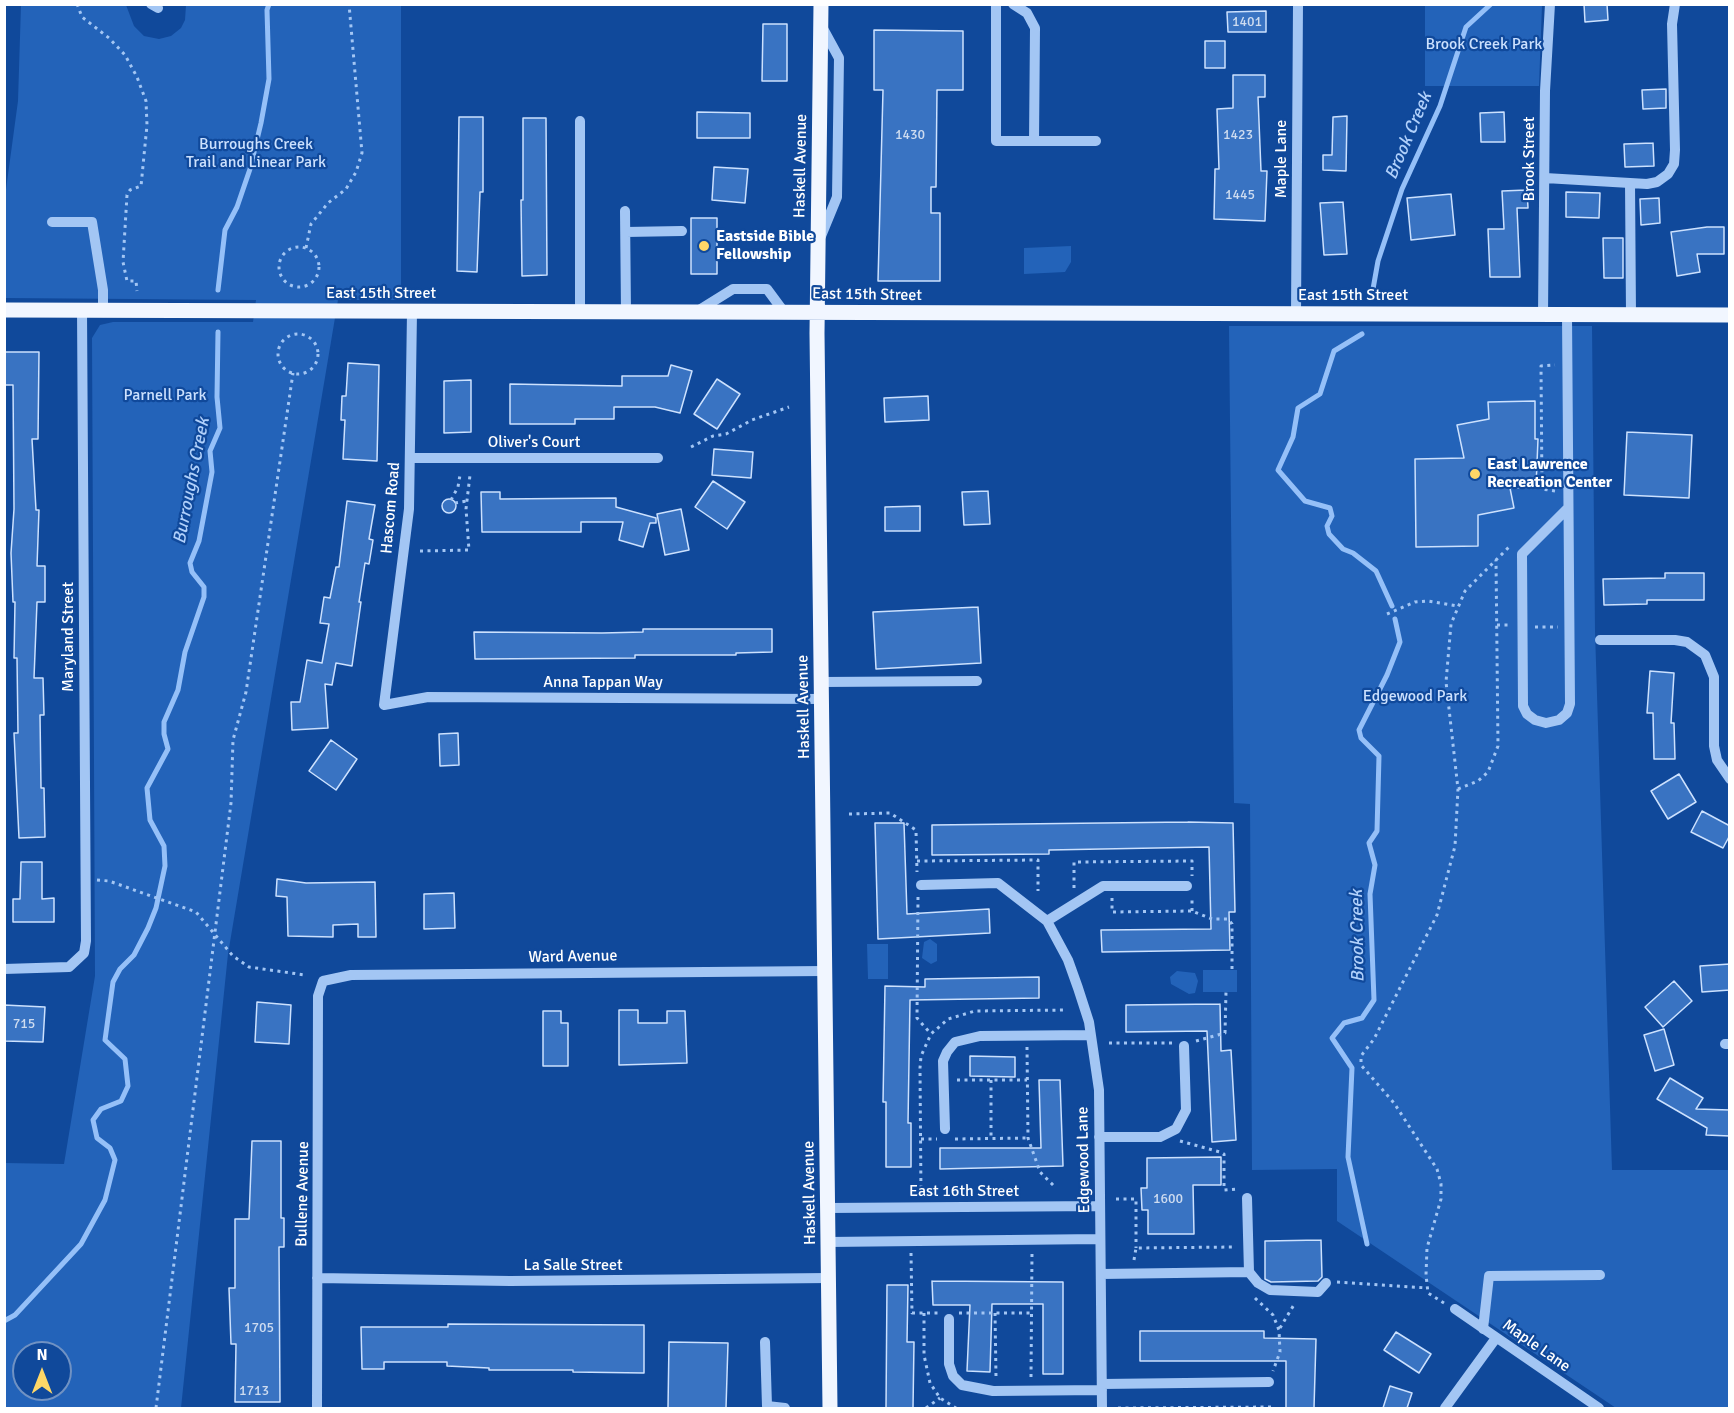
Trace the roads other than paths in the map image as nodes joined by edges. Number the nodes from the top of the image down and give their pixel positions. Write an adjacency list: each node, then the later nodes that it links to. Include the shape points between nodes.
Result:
1 (820, 4): 24 (main road, Haskell Avenue)
2 (996, 4): 8 (street, via 996,141)
3 (1013, 4): 8 (street, via 1027,13 1035,28)
4 (1298, 4): 25 (street, Maple Lane)
5 (1550, 4): 10 (street, Brook Street)
6 (1675, 4): 11 (street, via 1674,164 1657,182)
7 (580, 121): 20 (street)
8 (1034, 141): 9 (street)
9 (1096, 141)
10 (1545, 178): 11 (street); 26 (street, Brook Street)
11 (1630, 183): 28 (street)
12 (625, 211): 15 (street)
13 (52, 222): 18 (street, via 92,222)
14 (682, 231): 15 (street)
15 (626, 232): 21 (street)
16 (4, 310): 17 (main road, East 15th Street)
17 (82, 310): 18 (main road, East 15th Street); 42 (street, Maryland Street, via 86,940 84,953 69,967)
18 (103, 310): 19 (main road, East 15th Street)
19 (412, 312): 20 (main road, East 15th Street); 30 (street, Hascom Road)
20 (580, 312): 21 (main road, East 15th Street)
21 (626, 312): 22 (main road, East 15th Street)
22 (696, 312): 23 (main road, East 15th Street); 23 (street, via 733,289 766,289)
23 (784, 312): 24 (main road, East 15th Street)
24 (818, 313): 25 (main road, East 15th Street); 35 (main road, Haskell Avenue)
25 (1296, 314): 26 (main road, East 15th Street)
26 (1543, 315): 27 (main road, East 15th Street)
27 (1567, 315): 28 (main road, East 15th Street); 32 (street)
28 (1631, 315): 29 (main road, East 15th Street)
29 (1730, 315)
30 (411, 458): 31 (street, Oliver's Court); 37 (street, Hascom Road, via 409,509)
31 (657, 458)
32 (1568, 508): 32 (street, via 1570,704 1559,720 1546,723 1535,720 1523,706 1522,554)
33 (1600, 639): 38 (street, via 1675,640 1687,642 1705,655 1714,677 1714,746 1721,767)
34 (977, 681): 35 (street)
35 (822, 682): 36 (main road, Haskell Avenue)
36 (822, 699): 37 (street, Anna Tappan Way, via 428,697); 43 (main road, Haskell Avenue)
37 (384, 705)
38 (1730, 778)
39 (1190, 886): 41 (street, via 1103,886)
40 (920, 890): 41 (street, via 998,883)
41 (1047, 921): 45 (street, Edgewood Lane, via 1068,960)
42 (4, 969)
43 (825, 971): 44 (street, Ward Avenue, via 351,975); 51 (main road, Haskell Avenue)
44 (323, 981): 57 (street, Bullene Avenue, via 318,996)
45 (1091, 1035): 47 (street, via 974,1036 955,1042 944,1062); 48 (street, Edgewood Lane, via 1099,1090)
46 (1179, 1045): 48 (street, via 1186,1110 1176,1129 1160,1137)
47 (945, 1130)
48 (1099, 1137): 50 (street, Edgewood Lane)
49 (1247, 1198): 54 (street)
50 (1100, 1206): 51 (street, East 16th Street); 52 (street, Edgewood Lane)
51 (828, 1208): 53 (main road, Haskell Avenue)
52 (1100, 1239): 53 (street); 55 (street, Edgewood Lane)
53 (828, 1242): 58 (main road, Haskell Avenue)
54 (1249, 1272): 55 (street); 59 (street, via 1270,1290 1318,1292)
55 (1101, 1274): 66 (street, Edgewood Lane)
56 (1600, 1275): 62 (street, via 1489,1276)
57 (317, 1278): 58 (street, La Salle Street); 67 (street, Bullene Avenue)
58 (829, 1278): 69 (main road, Haskell Avenue)
59 (1326, 1283)
60 (1455, 1309): 62 (street, Maple Lane)
61 (949, 1319): 66 (street, via 949,1364 962,1385 997,1391)
62 (1483, 1329): 63 (street, Maple Lane)
63 (1496, 1338): 71 (street); 72 (street, Maple Lane)
64 (765, 1342): 68 (street, via 767,1406)
65 (1271, 1381): 66 (street)
66 (1102, 1387): 70 (street, Edgewood Lane)
67 (317, 1408)
68 (785, 1408)
69 (830, 1408)
70 (1102, 1408)
71 (1445, 1408)
72 (1599, 1408)

